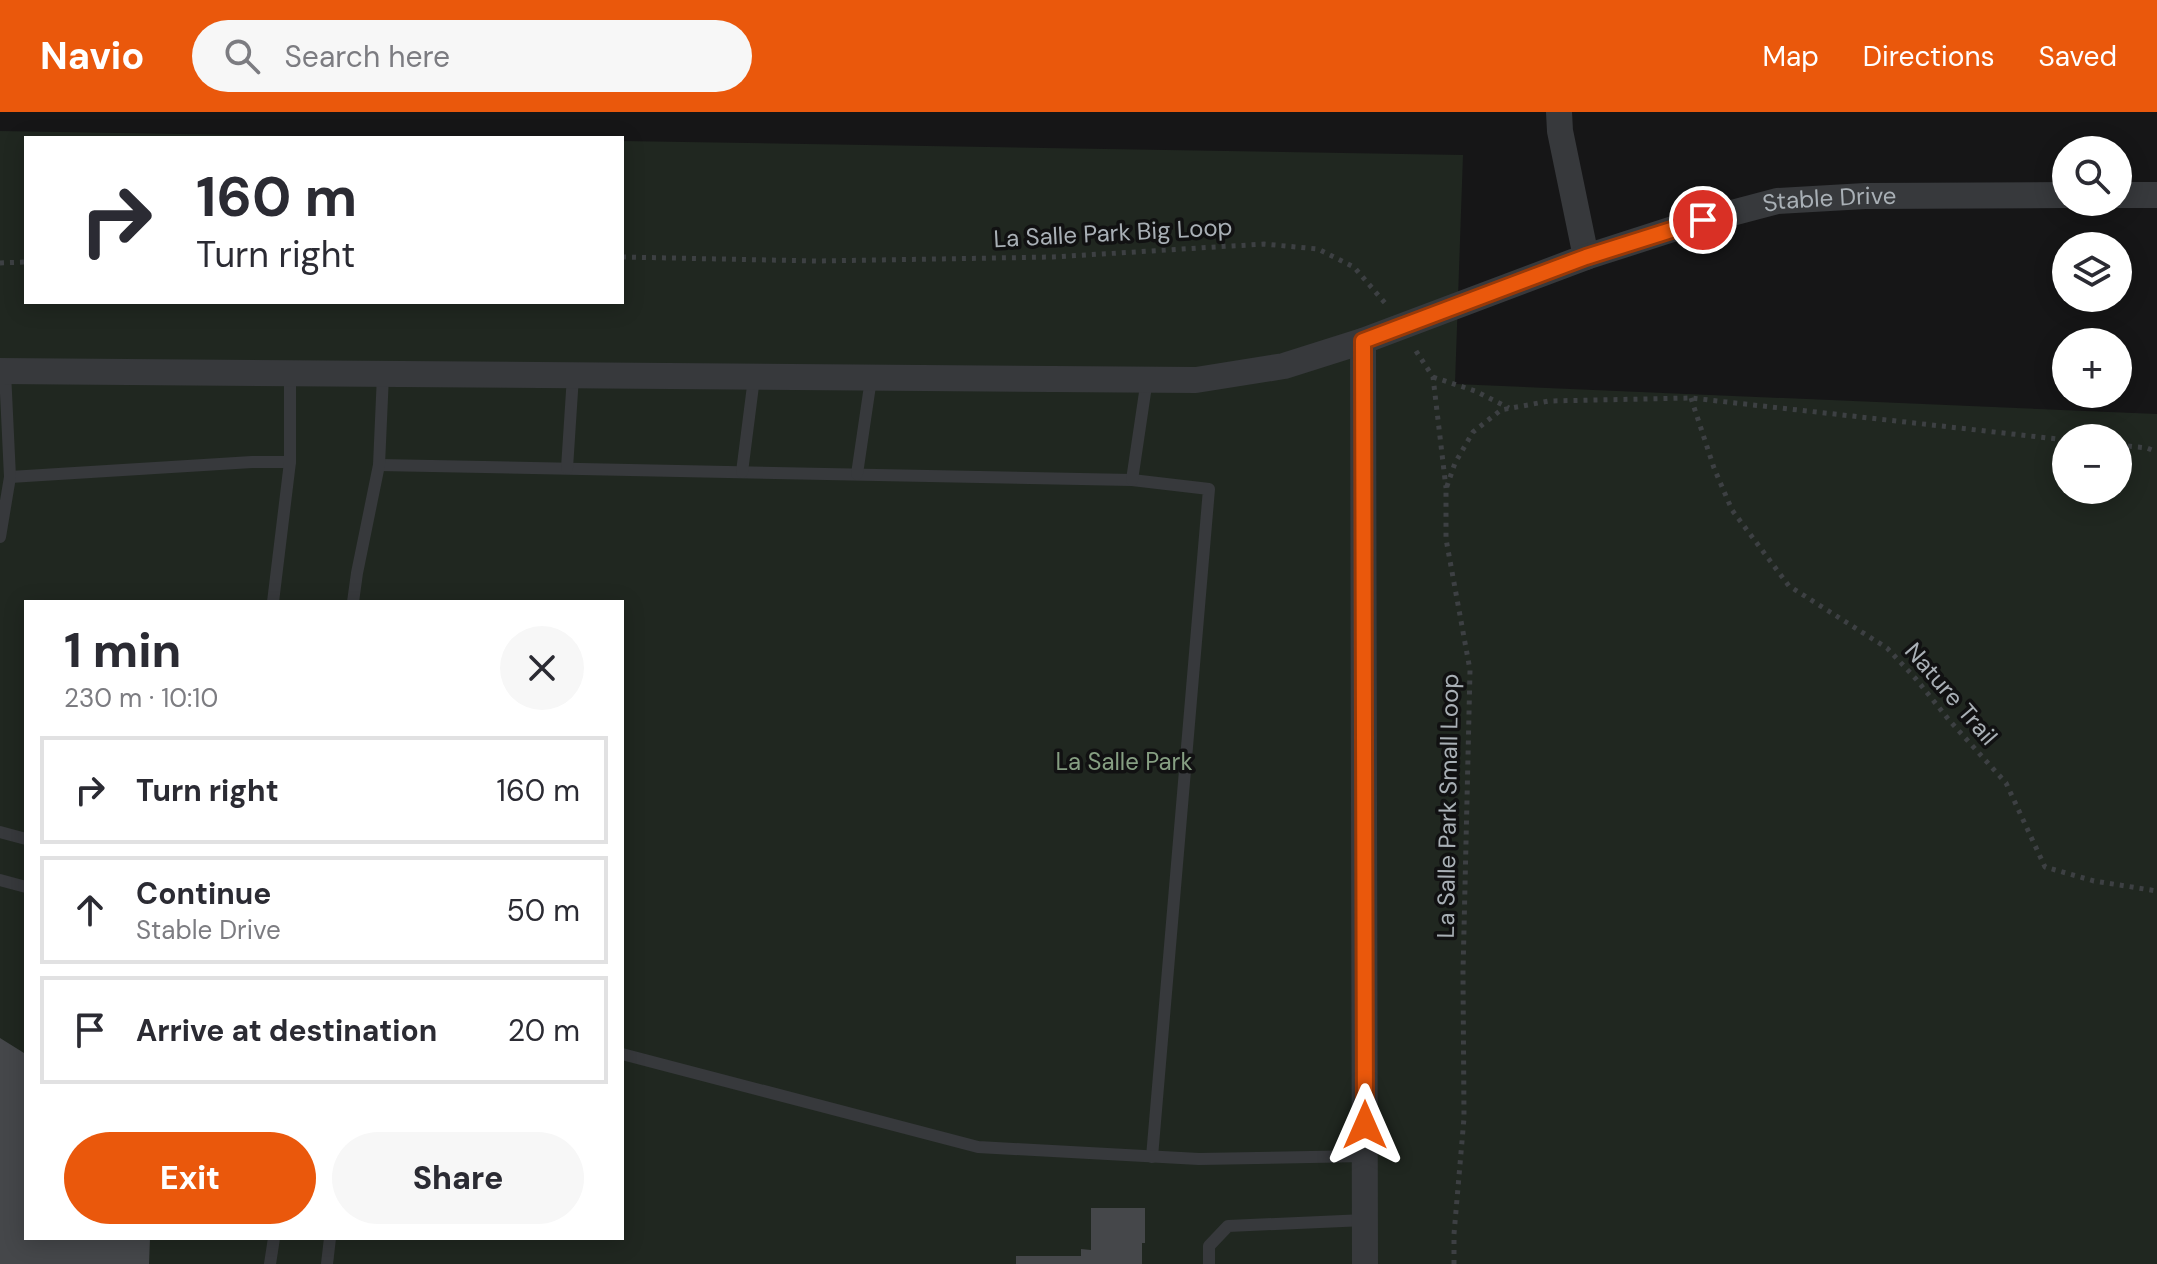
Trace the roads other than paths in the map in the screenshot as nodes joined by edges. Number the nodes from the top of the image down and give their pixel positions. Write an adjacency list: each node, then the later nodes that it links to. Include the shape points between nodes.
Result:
1 (1560, 122): 5 (street)
2 (2052, 195): 5 (street, Stable Drive, via 1777,201)
3 (2132, 195): 4 (street)
4 (2157, 195)
5 (1586, 257): 6 (street, Stable Drive)
6 (1363, 341): 13 (street, Stable Drive, via 1284,366 1196,380); 29 (street)
7 (2, 372): 8 (street, Stable Drive); 19 (lane)
8 (290, 374): 9 (street, Stable Drive); 14 (lane)
9 (383, 375): 10 (street, Stable Drive); 15 (lane)
10 (573, 376): 11 (street, Stable Drive); 16 (lane)
11 (754, 378): 12 (street, Stable Drive); 17 (lane)
12 (871, 379): 13 (street, Stable Drive); 18 (lane)
13 (1147, 379): 20 (lane)
14 (290, 462): 19 (lane); 22 (lane)
15 (379, 465): 16 (lane); 23 (lane)
16 (567, 468): 17 (lane)
17 (742, 472): 18 (lane)
18 (857, 474): 20 (lane)
19 (10, 477): 21 (lane)
20 (1132, 480): 30 (lane, via 1209,489)
21 (0, 537)
22 (273, 600)
23 (353, 600)
24 (0, 832): 25 (lane)
25 (24, 838)
26 (0, 880): 27 (lane)
27 (24, 886)
28 (624, 1055): 30 (lane, via 978,1147)
29 (1365, 1156): 30 (lane); 31 (street)
30 (1152, 1157)
31 (1365, 1220): 36 (lane, via 1228,1226 1209,1246); 37 (street)
32 (274, 1240): 34 (lane)
33 (330, 1240): 35 (lane)
34 (270, 1264)
35 (327, 1264)
36 (1209, 1264)
37 (1365, 1264)

